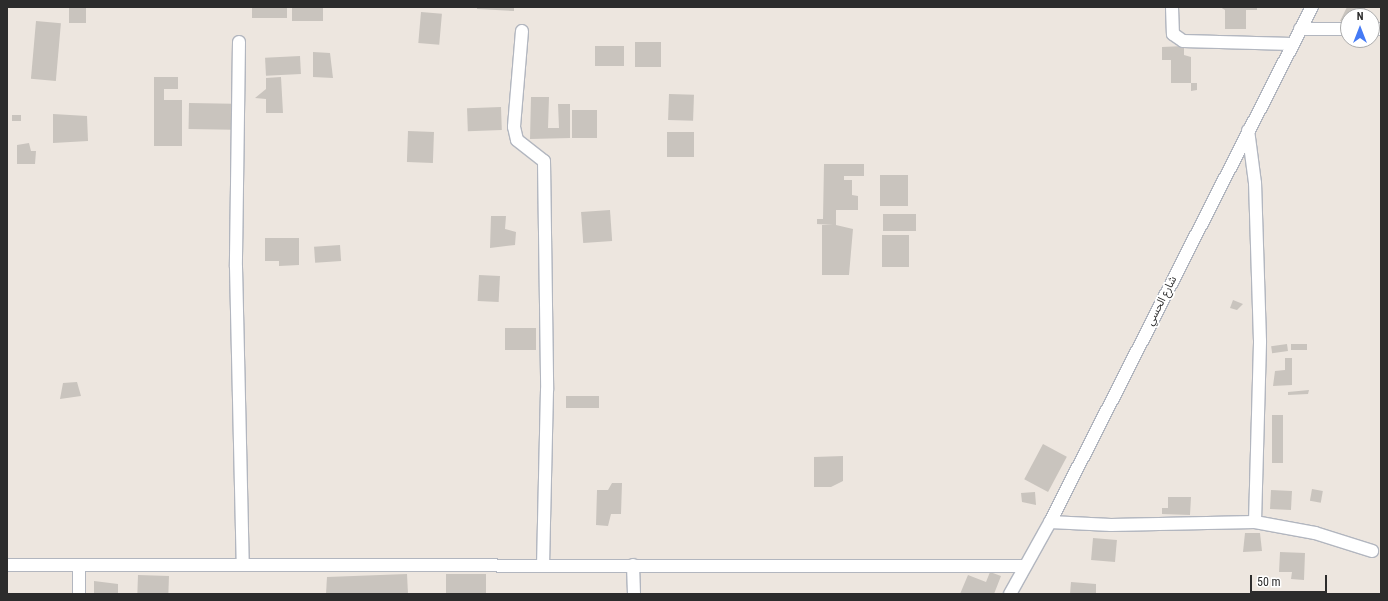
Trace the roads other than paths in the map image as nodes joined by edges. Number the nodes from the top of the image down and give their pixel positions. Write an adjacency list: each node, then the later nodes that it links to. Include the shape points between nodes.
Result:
1 (1172, 7): 7 (street, via 1173,34 1184,41)
2 (1312, 7): 3 (street, شارع الحسي)
3 (1300, 29): 4 (street); 7 (street, شارع الحسي)
4 (1340, 29)
5 (522, 31): 15 (street, via 514,127 517,140 544,161 547,390)
6 (239, 42): 14 (street, via 236,267)
7 (1292, 44): 8 (street, شارع الحسي)
8 (1248, 130): 9 (street, شارع الحسي); 10 (street, via 1255,182 1260,341)
9 (1050, 522): 10 (street, via 1111,525); 17 (street, شارع الحسي)
10 (1255, 522): 11 (street, via 1315,533)
11 (1372, 551)
12 (7, 565): 13 (street)
13 (79, 565): 14 (street); 18 (street)
14 (243, 565): 15 (street)
15 (543, 565): 16 (street)
16 (633, 565): 17 (street); 19 (street)
17 (1025, 566): 20 (street, شارع الحسي)
18 (79, 594)
19 (634, 594)
20 (1010, 594)

